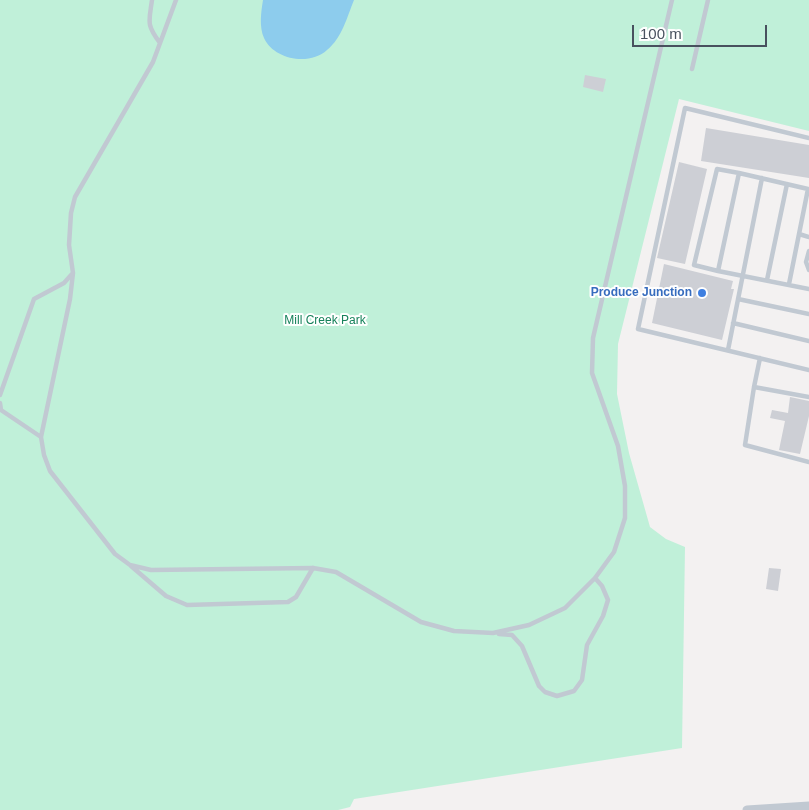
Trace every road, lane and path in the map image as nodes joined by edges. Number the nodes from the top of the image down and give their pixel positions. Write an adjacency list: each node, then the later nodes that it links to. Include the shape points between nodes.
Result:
1 (152, 0): 5 (lane, via 148,17)
2 (176, 0): 5 (lane)
3 (672, 0): 36 (lane, via 593,338 592,373 618,446 625,486 625,518 614,552)
4 (708, 0): 6 (lane)
5 (160, 43): 16 (lane, via 75,197 69,245)
6 (692, 69)
7 (809, 138): 25 (lane, via 685,108 638,329)
8 (739, 173): 9 (lane); 15 (lane); 15 (lane, via 717,169 694,265)
9 (762, 178): 10 (lane); 17 (lane)
10 (787, 184): 11 (lane, via 808,189); 18 (lane)
11 (799, 234): 12 (lane); 19 (lane)
12 (809, 237)
13 (809, 250): 14 (lane, via 806,262)
14 (809, 270)
15 (718, 272): 17 (lane)
16 (73, 273): 29 (lane, via 64,283 34,299); 32 (lane)
17 (743, 276): 18 (lane); 21 (lane)
18 (767, 280): 19 (lane)
19 (789, 284): 20 (lane)
20 (809, 289)
21 (738, 299): 22 (lane); 23 (lane)
22 (809, 314)
23 (734, 323): 24 (lane); 25 (lane)
24 (809, 341)
25 (728, 350): 26 (lane)
26 (760, 358): 27 (lane); 28 (lane)
27 (809, 370)
28 (754, 387): 30 (lane); 33 (lane, via 745,445)
29 (0, 395)
30 (809, 397)
31 (0, 403): 32 (lane, via 1,410)
32 (41, 437): 34 (lane, via 50,472 116,554)
33 (809, 462)
34 (130, 565): 35 (lane, via 151,570); 35 (lane, via 166,596 187,605 288,602 296,597)
35 (313, 568): 37 (lane, via 336,572 421,622 454,631)
36 (595, 578): 37 (lane, via 566,608 530,625); 37 (lane, via 608,600 587,646 582,680 574,691 558,696 545,692 539,686 522,646 512,635)
37 (493, 633)
38 (809, 806): 39 (street)
39 (747, 810)

